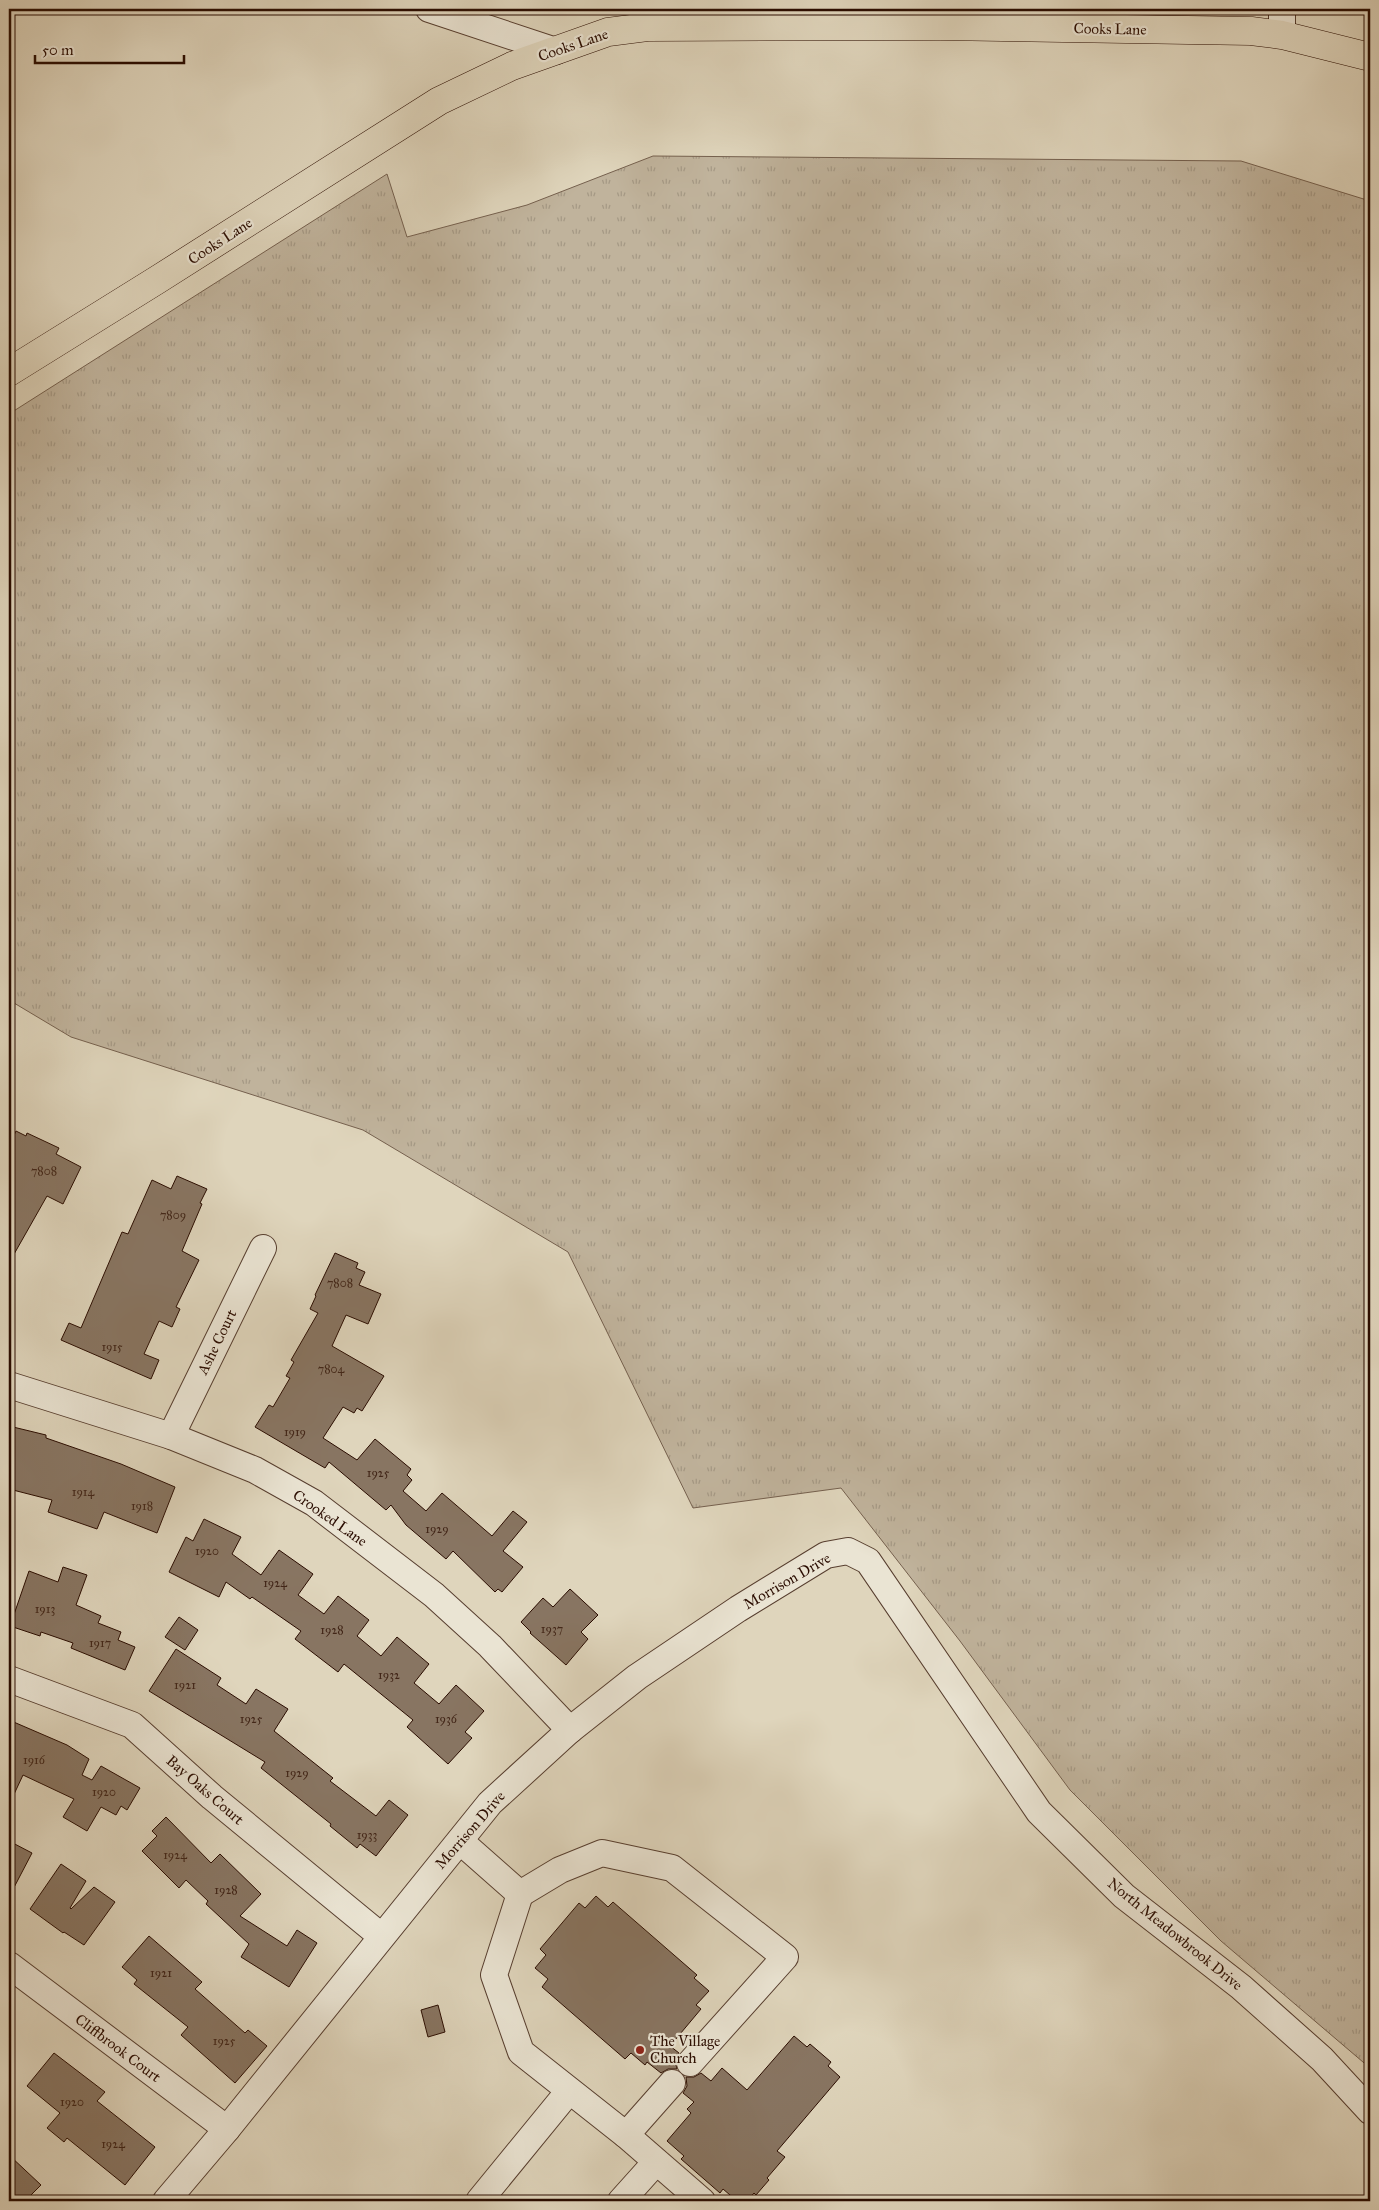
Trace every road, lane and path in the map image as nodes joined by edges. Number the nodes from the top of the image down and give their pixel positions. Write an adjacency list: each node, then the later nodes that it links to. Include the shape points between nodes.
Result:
1 (429, 9): 2 (street)
2 (452, 13): 4 (street)
3 (1282, 22): 4 (main road, Cooks Lane, via 1250,32 960,26 647,26 608,32); 5 (main road, Cooks Lane)
4 (556, 51): 6 (main road, Cooks Lane, via 512,66 439,101)
5 (1370, 57)
6 (9, 372)
7 (263, 1248): 9 (street, Ashe Court)
8 (9, 1385): 9 (street, Crooked Lane)
9 (171, 1436): 12 (street, Crooked Lane, via 255,1470 314,1503 434,1595 490,1646)
10 (854, 1553): 12 (street, Morrison Drive, via 826,1555 738,1609 637,1677); 20 (street, North Meadowbrook Drive, via 868,1561 1039,1812 1124,1896 1241,1986 1322,2060)
11 (9, 1679): 15 (street, Bay Oaks Court, via 132,1725 212,1797)
12 (570, 1730): 13 (street, Morrison Drive, via 490,1803)
13 (460, 1840): 14 (street); 15 (street, Morrison Drive)
14 (520, 1894): 17 (street, via 560,1870 602,1853 672,1868 785,1957); 19 (street, via 494,1975 521,2052)
15 (381, 1936): 21 (street, Morrison Drive)
16 (9, 1965): 21 (street, Cliffbrook Court)
17 (690, 2063)
18 (672, 2083): 22 (street)
19 (569, 2091): 22 (street); 25 (street)
20 (1370, 2111)
21 (227, 2129): 24 (street, Morrison Drive)
22 (626, 2135): 23 (street)
23 (656, 2162): 26 (street); 27 (street)
24 (166, 2201)
25 (479, 2201)
26 (621, 2201)
27 (702, 2201)

